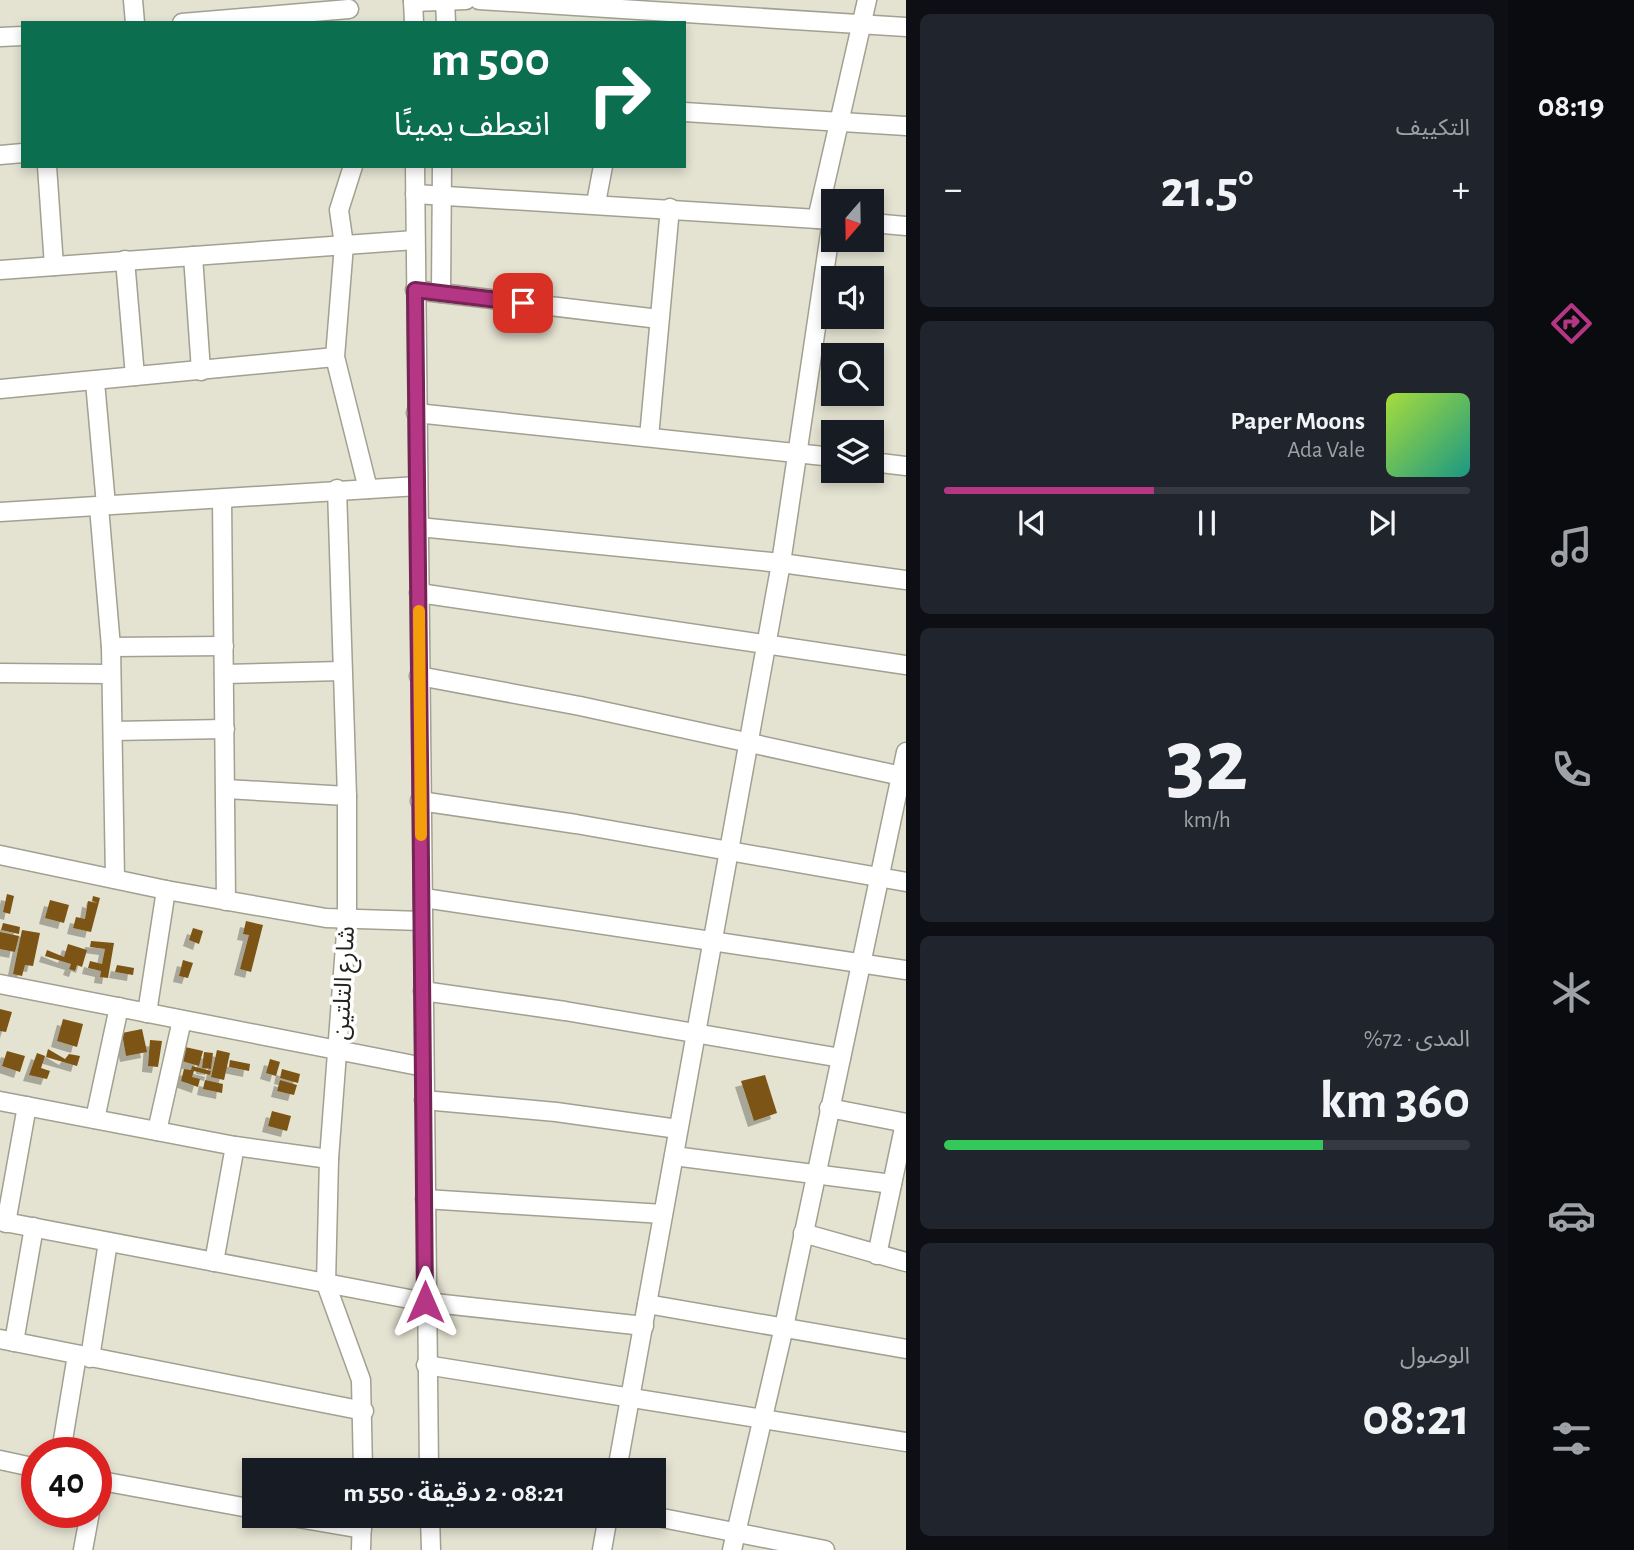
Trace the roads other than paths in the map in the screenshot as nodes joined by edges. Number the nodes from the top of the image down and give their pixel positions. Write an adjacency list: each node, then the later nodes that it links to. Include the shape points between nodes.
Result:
1 (133, 0): 11 (street)
2 (466, 0): 6 (street)
3 (479, 0): 7 (street)
4 (867, 0): 15 (street)
5 (413, 1): 6 (street); 13 (street)
6 (445, 1): 14 (street)
7 (557, 3): 10 (street)
8 (747, 8): 10 (street); 15 (street)
9 (349, 11): 12 (street)
10 (634, 11)
11 (135, 21)
12 (211, 21)
13 (414, 21)
14 (446, 21)
15 (861, 25): 16 (street); 20 (street)
16 (906, 27)
17 (21, 36): 18 (street)
18 (0, 37)
19 (686, 111): 20 (street)
20 (839, 122): 21 (street); 29 (street)
21 (906, 126)
22 (21, 153): 23 (street)
23 (0, 155)
24 (47, 168): 42 (street)
25 (352, 168): 38 (street, via 339,210)
26 (415, 168): 30 (street)
27 (442, 168): 31 (street)
28 (603, 168): 32 (street)
29 (831, 189)
30 (415, 194): 31 (street); 37 (street)
31 (440, 195): 32 (street); 45 (street)
32 (596, 203): 33 (street)
33 (670, 208): 34 (street); 46 (street)
34 (821, 220)
35 (884, 224): 36 (street)
36 (906, 226)
37 (415, 240): 38 (street); 44 (street)
38 (344, 245): 40 (street); 47 (street)
39 (823, 252): 54 (street)
40 (193, 256): 41 (street); 48 (street)
41 (125, 260): 42 (street); 49 (street)
42 (54, 266): 43 (street)
43 (0, 270)
44 (415, 290): 45 (street); 52 (street)
45 (441, 293): 46 (street)
46 (659, 319): 53 (street)
47 (335, 357): 48 (street); 60 (street)
48 (201, 371): 49 (street)
49 (135, 376): 50 (street)
50 (95, 382): 51 (street); 62 (street)
51 (0, 389)
52 (416, 413): 53 (street); 58 (street)
53 (649, 437): 54 (street)
54 (797, 453): 55 (street); 65 (street)
55 (821, 456)
56 (884, 463): 57 (street)
57 (906, 466)
58 (418, 486): 60 (street); 64 (street)
59 (337, 489): 60 (street); 61 (street); 72 (street, شارع التلتين)
60 (368, 489)
61 (222, 499): 62 (street); 69 (street)
62 (102, 506): 63 (street); 70 (street)
63 (0, 512)
64 (419, 527): 65 (street); 67 (street)
65 (781, 564): 66 (street); 68 (street)
66 (906, 580)
67 (419, 593): 68 (street); 76 (street)
68 (766, 644): 71 (street); 79 (street)
69 (224, 646): 70 (street); 75 (street)
70 (111, 647): 74 (street)
71 (906, 665)
72 (341, 671): 75 (street); 83 (street, شارع التلتين)
73 (0, 674): 74 (street)
74 (111, 674): 78 (street)
75 (224, 674): 77 (street)
76 (419, 676): 79 (street); 84 (street)
77 (225, 729): 78 (street); 82 (street)
78 (113, 731): 88 (street)
79 (749, 741): 81 (street); 85 (street)
80 (906, 752): 81 (street)
81 (903, 777): 87 (street)
82 (226, 789): 83 (street); 92 (street)
83 (347, 796): 93 (street, شارع التلتين)
84 (420, 801): 85 (street); 91 (street)
85 (730, 850): 87 (street); 95 (street)
86 (0, 855): 88 (street)
87 (879, 877): 89 (street); 96 (street)
88 (115, 879): 90 (street)
89 (906, 882)
90 (166, 890): 92 (street); 101 (street)
91 (424, 898): 94 (street); 95 (street)
92 (226, 901): 93 (street)
93 (346, 920): 94 (street); 104 (street, شارع التلتين)
94 (422, 921): 99 (street)
95 (714, 943): 96 (street); 103 (street)
96 (860, 963): 97 (street); 105 (street)
97 (906, 970)
98 (0, 984): 100 (street)
99 (423, 991): 103 (street); 106 (street)
100 (119, 1007): 101 (street); 111 (street)
101 (147, 1013): 102 (street)
102 (182, 1020): 104 (street); 114 (street)
103 (697, 1034): 105 (street); 113 (street)
104 (339, 1048): 106 (street); 117 (street, شارع التلتين)
105 (841, 1058): 110 (street)
106 (424, 1067): 107 (street)
107 (424, 1100): 113 (street); 120 (street)
108 (0, 1101): 109 (street)
109 (27, 1106): 111 (street); 122 (street)
110 (829, 1108): 112 (street); 118 (street)
111 (95, 1119): 114 (street)
112 (905, 1123): 119 (street)
113 (678, 1129): 116 (street)
114 (157, 1131): 115 (street)
115 (235, 1146): 117 (street); 127 (street)
116 (674, 1156): 118 (street); 121 (street)
117 (329, 1159): 129 (street, شارع التلتين)
118 (816, 1173): 119 (street); 124 (street)
119 (892, 1184): 126 (street)
120 (425, 1199): 121 (street); 130 (street)
121 (663, 1214): 131 (street)
122 (3, 1222): 123 (street)
123 (34, 1227): 125 (street); 134 (street)
124 (803, 1233): 126 (street); 133 (street)
125 (108, 1242): 127 (street); 136 (street)
126 (877, 1255): 128 (street)
127 (214, 1262): 129 (street)
128 (906, 1262)
129 (326, 1284): 130 (street); 139 (street, شارع التلتين, via 356,1363)
130 (425, 1302): 132 (street); 137 (street)
131 (648, 1304): 132 (street); 133 (street)
132 (644, 1326): 138 (street)
133 (784, 1327): 135 (street); 140 (street)
134 (7, 1341): 136 (street)
135 (906, 1349)
136 (83, 1356): 139 (street); 141 (street)
137 (426, 1365): 138 (street); 144 (street)
138 (631, 1397): 140 (street); 145 (street)
139 (364, 1411): 143 (street, شارع التلتين)
140 (761, 1419): 142 (street); 155 (street)
141 (64, 1437)
142 (906, 1442)
143 (363, 1458)
144 (429, 1458)
145 (619, 1458)
146 (0, 1460): 147 (street)
147 (21, 1465)
148 (112, 1484): 149 (street)
149 (242, 1508)
150 (666, 1520): 155 (street)
151 (87, 1528): 156 (street)
152 (362, 1528): 157 (street)
153 (430, 1528): 158 (street)
154 (606, 1528): 159 (street)
155 (734, 1541): 160 (street)
156 (83, 1550)
157 (361, 1550)
158 (431, 1550)
159 (602, 1550)
160 (825, 1550)

